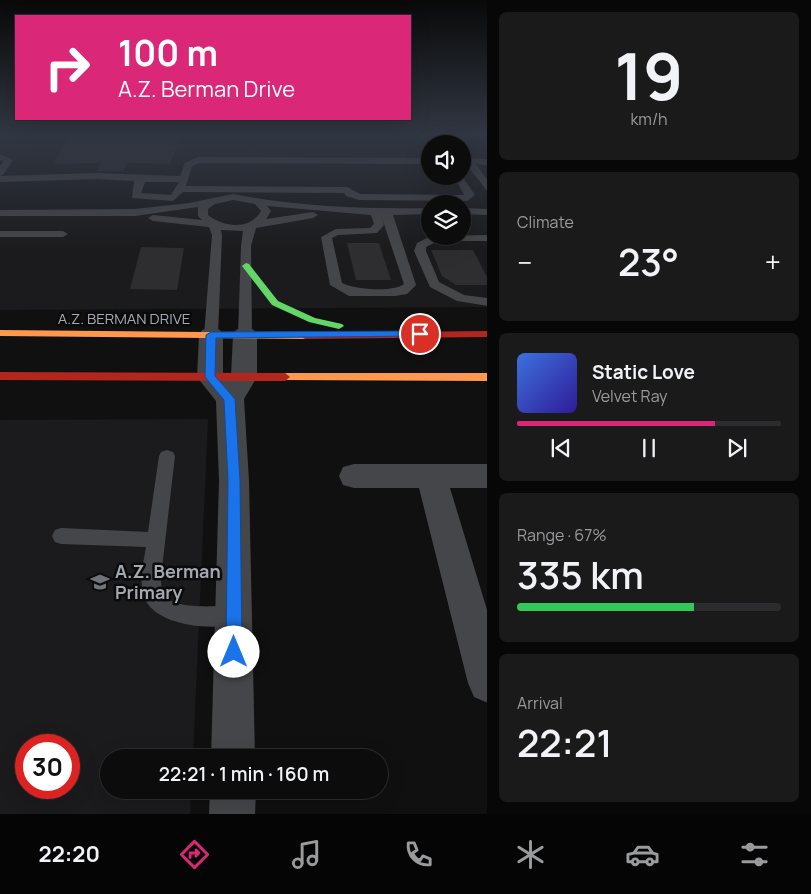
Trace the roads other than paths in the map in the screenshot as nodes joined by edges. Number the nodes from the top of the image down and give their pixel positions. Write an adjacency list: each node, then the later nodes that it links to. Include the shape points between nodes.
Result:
1 (185, 174): 5 (lane)
2 (476, 174): 7 (lane)
3 (0, 179): 4 (lane, via 97,176)
4 (144, 179): 5 (lane); 9 (lane, via 139,181 134,194 139,198)
5 (184, 179): 8 (lane)
6 (464, 185): 7 (lane); 8 (lane, via 470,195 466,198 359,197 347,190)
7 (486, 187)
8 (180, 189): 9 (lane, via 173,198)
9 (149, 198): 12 (lane)
10 (216, 200): 11 (lane, via 242,198); 12 (lane, via 172,210); 21 (lane, via 203,208 202,214)
11 (258, 202): 16 (lane); 22 (lane, via 266,211 262,220)
12 (146, 211): 20 (lane)
13 (421, 211): 18 (lane)
14 (471, 211): 15 (lane)
15 (486, 211)
16 (354, 212): 17 (lane); 22 (lane)
17 (375, 212): 18 (lane); 18 (lane, via 379,225 373,231 336,232 326,237 336,285 344,291 395,292 410,285)
18 (388, 212)
19 (0, 213): 20 (lane)
20 (119, 214): 21 (lane)
21 (212, 224): 22 (lane, via 233,228); 33 (lane, via 217,235)
22 (254, 224): 26 (lane, via 246,238)
23 (0, 234): 24 (lane)
24 (64, 234)
25 (487, 238): 27 (lane, via 436,238 421,245 420,250 434,284)
26 (246, 266): 31 (main road, via 275,303 312,320); 34 (lane)
27 (452, 293): 28 (lane); 29 (lane, via 471,301)
28 (487, 293)
29 (487, 302)
30 (0, 334): 33 (main road, A.Z. BERMAN DRIVE)
31 (386, 334): 32 (main road, A.Z. BERMAN DRIVE); 34 (main road, A.Z. BERMAN DRIVE)
32 (487, 334)
33 (211, 335): 34 (main road, A.Z. BERMAN DRIVE); 37 (street)
34 (245, 335): 37 (street)
35 (0, 376): 37 (main road)
36 (487, 377): 37 (main road)
37 (228, 384): 44 (street, via 234,480)
38 (167, 456): 43 (lane)
39 (354, 476): 40 (street)
40 (431, 476): 41 (street); 45 (street)
41 (487, 476)
42 (62, 536): 43 (lane)
43 (156, 540): 44 (lane, via 151,577 154,597 166,609 182,614)
44 (235, 615): 46 (street)
45 (487, 683)
46 (233, 749)
47 (232, 799): 48 (street)
48 (232, 814)

